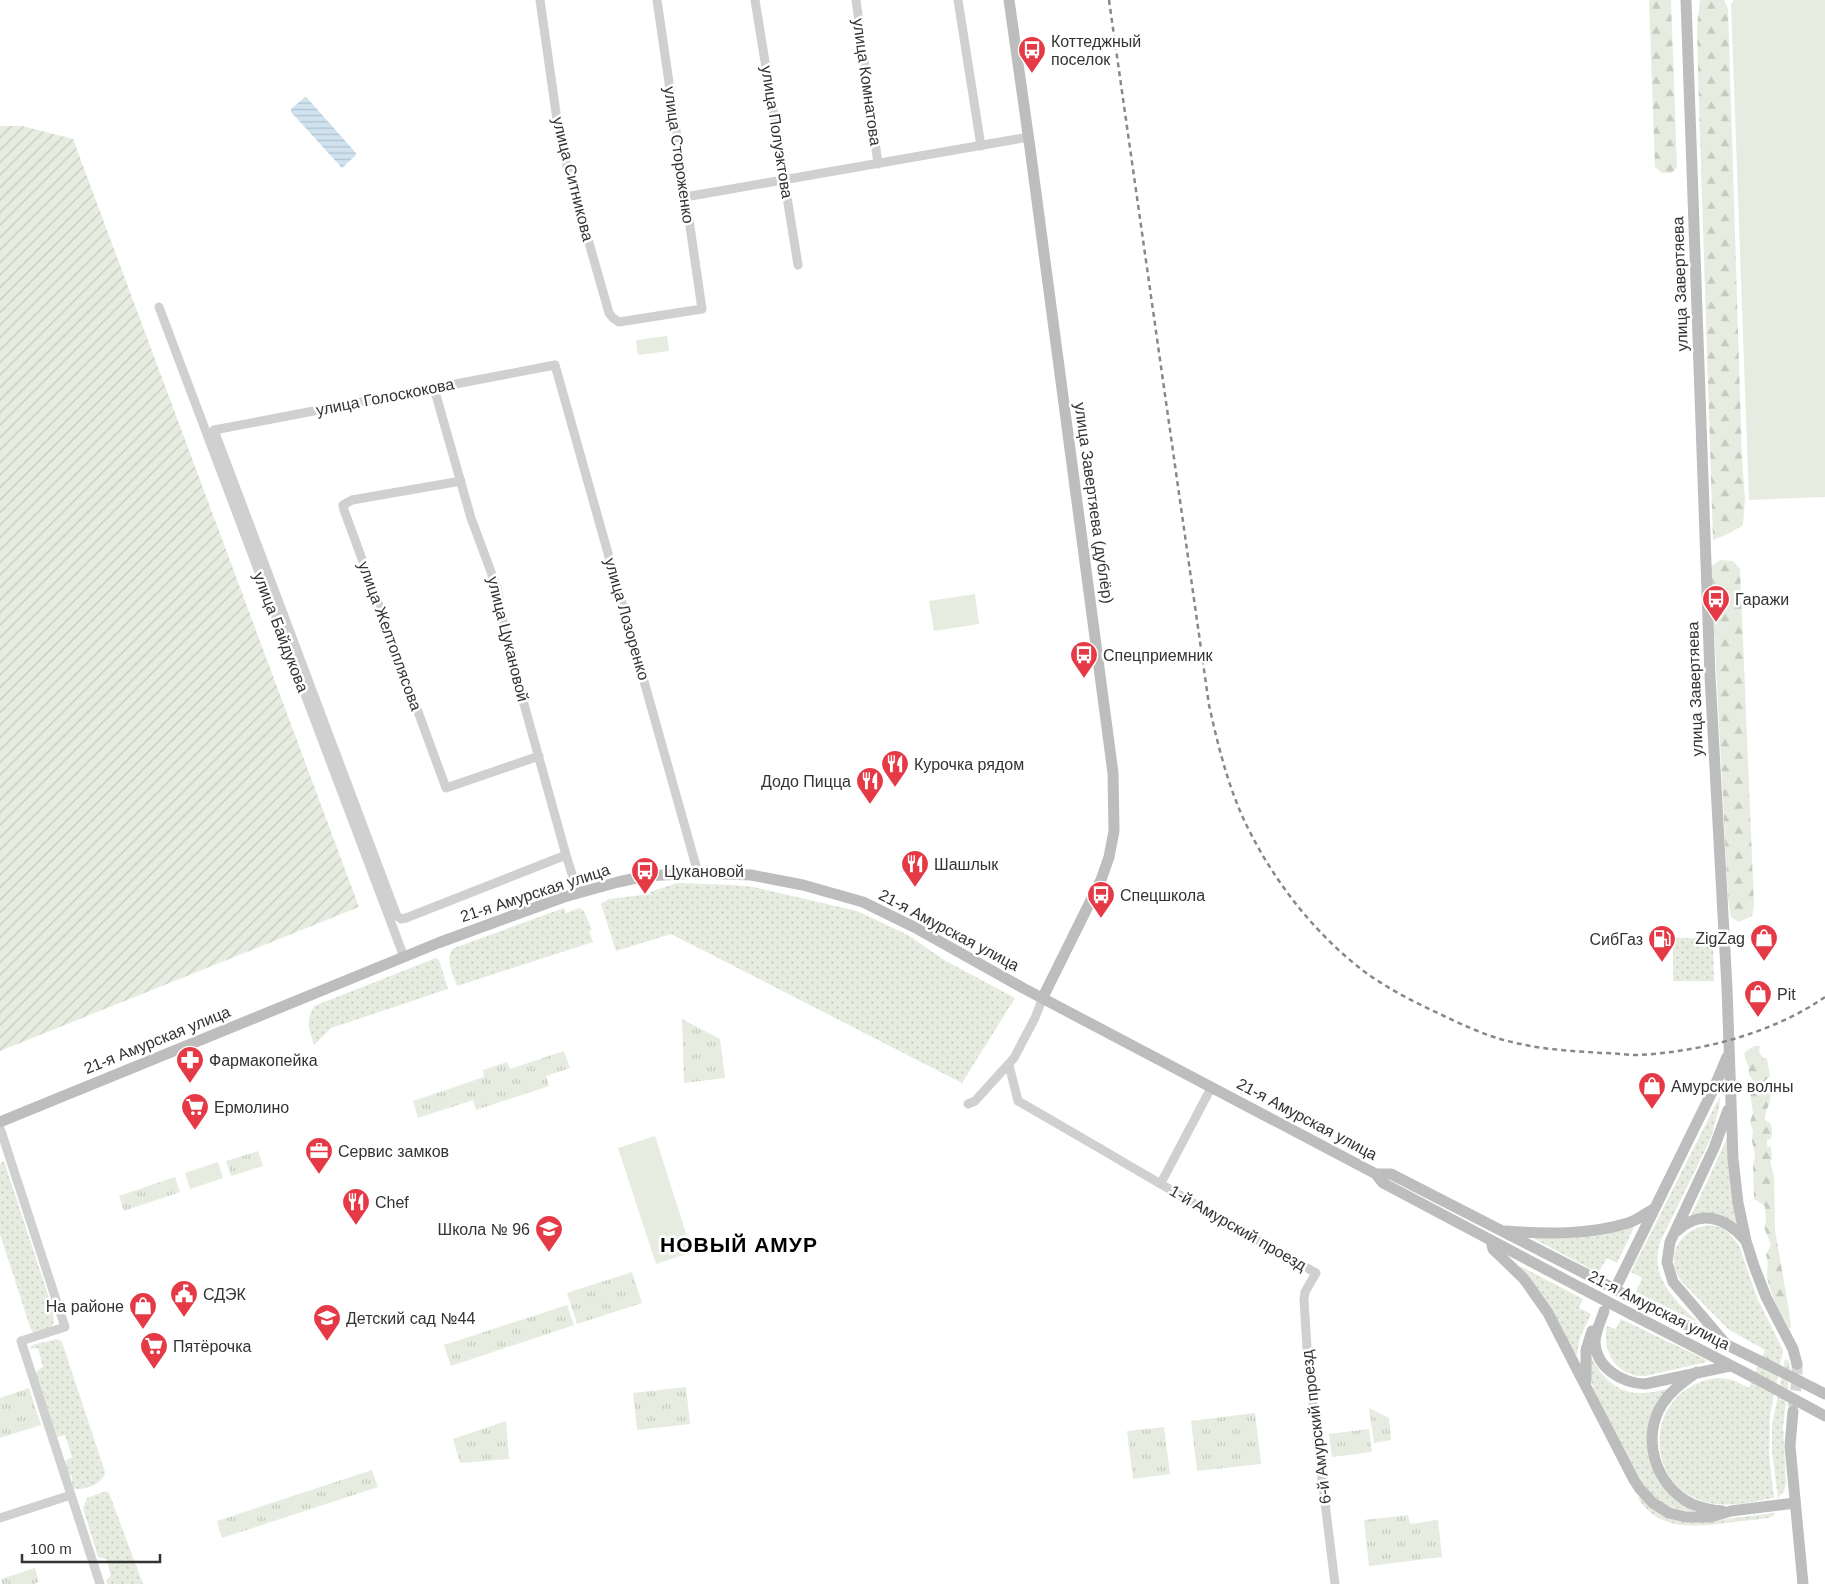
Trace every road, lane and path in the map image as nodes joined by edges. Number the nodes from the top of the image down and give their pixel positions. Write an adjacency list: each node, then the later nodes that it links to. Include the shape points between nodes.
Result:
1 (540, 0): 15 (street, улица Ситникова, via 560,140 609,313 619,322)
2 (657, 0): 12 (street, улица Стороженко)
3 (755, 0): 11 (street, улица Полуэктова)
4 (856, 0): 10 (street, улица Комнатова)
5 (958, 0): 9 (street)
6 (1009, 0): 8 (main road, улица Завертяева (дублёр))
7 (1686, 0): 26 (main road, улица Завертяева, via 1710,676)
8 (1029, 137): 9 (street); 25 (main road, улица Завертяева (дублёр), via 1115,805 1114,831 1101,880)
9 (980, 146): 10 (street)
10 (878, 164): 11 (street)
11 (784, 180): 12 (street); 13 (street, улица Полуэктова)
12 (686, 197): 15 (street, улица Стороженко)
13 (798, 265)
14 (159, 307): 24 (street, улица Байдукова)
15 (702, 309)
16 (555, 365): 17 (street, улица Голоскокова); 22 (street, улица Лозоренко)
17 (434, 388): 18 (street, улица Голоскокова); 19 (street, улица Цукановой)
18 (214, 430): 21 (street, улица Байдукова, via 397,916 406,918)
19 (461, 481): 20 (street, улица Цукановой, via 497,588 507,644); 20 (street, улица Желтоплясова, via 352,500 343,505 344,510 446,788)
20 (539, 756): 21 (street, улица Цукановой)
21 (566, 855): 23 (street, улица Цукановой)
22 (698, 873): 23 (main road, 21-я Амурская улица, via 646,876); 25 (main road, 21-я Амурская улица, via 751,875 863,902)
23 (578, 892): 24 (main road, 21-я Амурская улица)
24 (404, 956): 32 (main road, 21-я Амурская улица)
25 (1042, 998): 27 (street, via 1035,1018); 28 (main road, 21-я Амурская улица)
26 (1729, 1053): 29 (main road); 30 (main road, улица Завертяева)
27 (1009, 1064): 31 (street, via 975,1101); 35 (street, 1-й Амурский проезд, via 1018,1101)
28 (1212, 1088): 34 (main road, 21-я Амурская улица); 35 (street, 1-й Амурский проезд)
29 (1714, 1088): 30 (main road, via 1724,1087); 36 (main road)
30 (1731, 1093): 38 (main road, via 1722,1129); 40 (main road, улица Завертяева, via 1735,1182)
31 (968, 1104)
32 (0, 1122)
33 (0, 1128): 51 (street, via 65,1327 21,1341)
34 (1376, 1174): 37 (main road, 21-я Амурская улица, via 1391,1174); 39 (main road, 21-я Амурская улица, via 1383,1183)
35 (1161, 1183): 41 (street, 1-й Амурский проезд)
36 (1656, 1207): 37 (main road, via 1629,1223 1604,1228 1557,1233); 42 (main road)
37 (1500, 1230): 43 (main road, 21-я Амурская улица, bridge)
38 (1674, 1234): 40 (main road, via 1688,1223 1712,1218 1726,1222); 43 (main road, via 1667,1262 1672,1282)
39 (1490, 1241): 45 (main road, 21-я Амурская улица, bridge); 47 (main road, via 1493,1249 1542,1302)
40 (1746, 1241): 44 (main road, улица Завертяева, via 1758,1278 1793,1349)
41 (1316, 1274): 56 (street, 6-й Амурский проезд, via 1304,1300 1308,1364)
42 (1618, 1283)
43 (1726, 1344): 48 (main road, 21-я Амурская улица, bridge)
44 (1797, 1364)
45 (1730, 1366): 46 (main road); 50 (main road, 21-я Амурская улица, bridge)
46 (1697, 1372): 47 (main road, via 1645,1384 1619,1378 1604,1364 1597,1350 1596,1338 1602,1317 1590,1336 1586,1350); 53 (main road, via 1672,1392 1658,1413 1652,1436 1655,1459 1666,1483 1687,1501 1705,1508)
47 (1587, 1388): 53 (main road, via 1634,1480 1653,1503 1669,1512 1694,1518)
48 (1825, 1394)
49 (1793, 1412): 52 (main road, via 1790,1446)
50 (1825, 1416)
51 (71, 1495): 54 (street); 55 (street)
52 (1795, 1503): 53 (main road); 57 (main road)
53 (1731, 1511)
54 (0, 1518)
55 (100, 1584)
56 (1335, 1584)
57 (1803, 1584)

